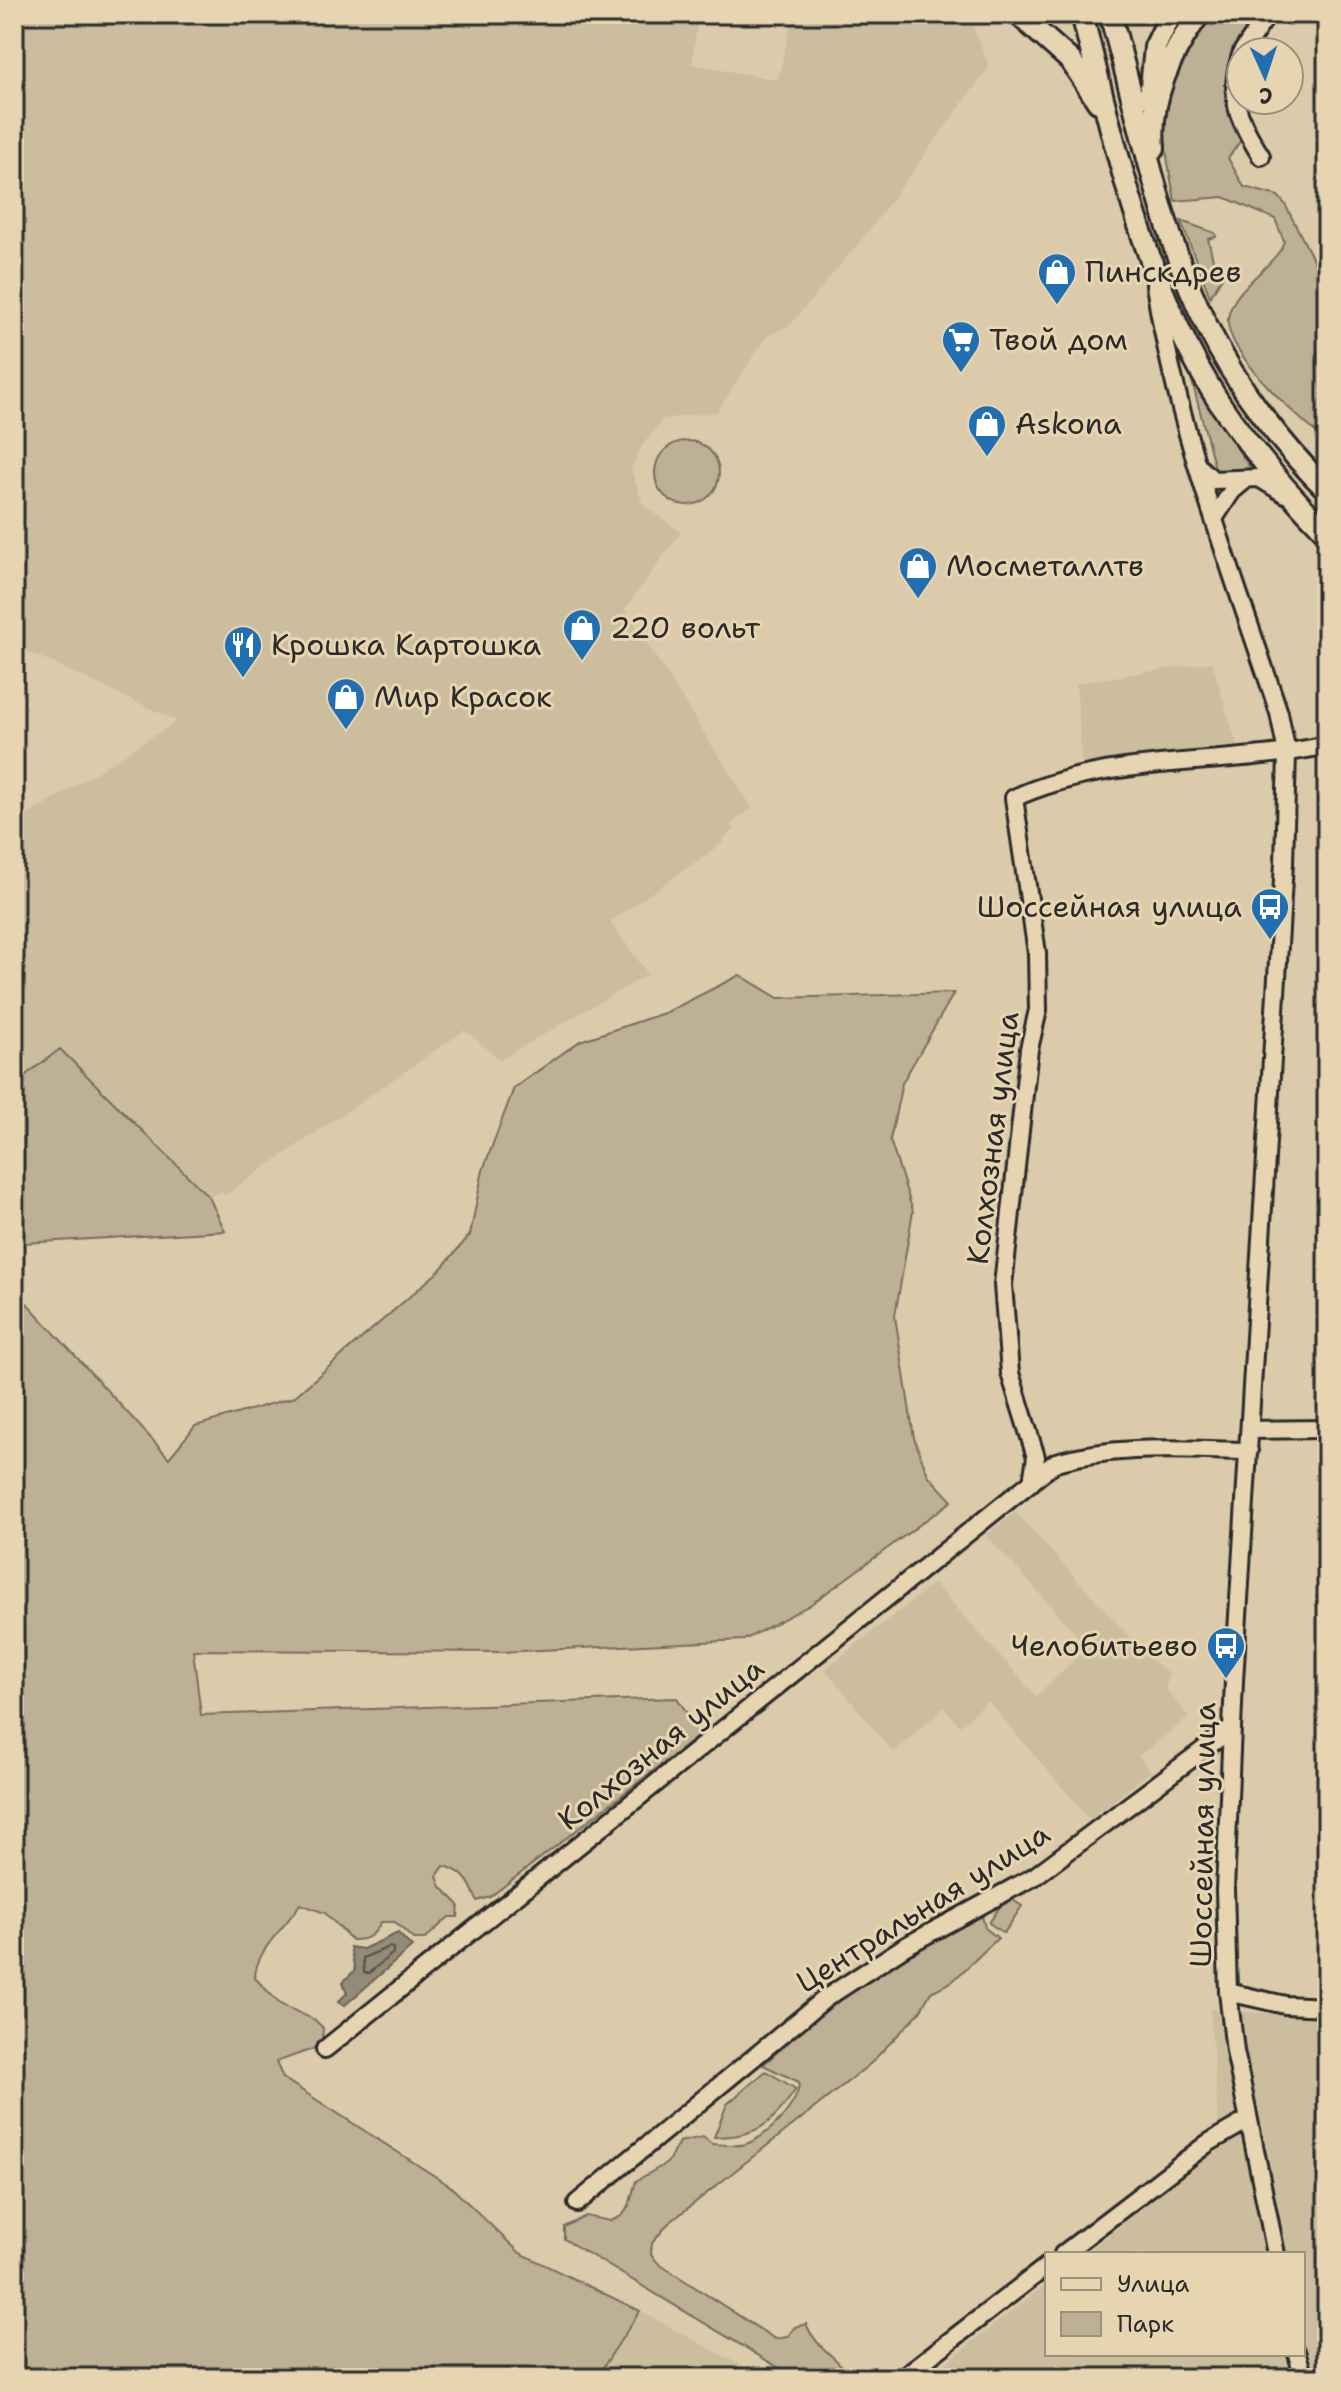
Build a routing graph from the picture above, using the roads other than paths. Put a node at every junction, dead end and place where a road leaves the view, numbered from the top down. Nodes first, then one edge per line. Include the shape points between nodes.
1 (1018, 14) edge
2 (1082, 14) edge
3 (1110, 14) edge
4 (1171, 14) edge
5 (1199, 14) edge
6 (1268, 14) edge
7 (1254, 36) edge
8 (1238, 116) edge
9 (1153, 134) junction
10 (1116, 146) junction
11 (1261, 156) dead end
12 (1158, 196) junction
13 (1151, 257) junction
14 (1200, 468) junction
15 (1244, 481) junction
16 (1327, 490) edge
17 (1300, 505) junction
18 (1215, 517) junction
19 (1327, 533) edge
20 (1327, 745) edge
21 (1287, 753) junction
22 (1327, 1429) edge
23 (1250, 1430) junction
24 (1249, 1451) junction
25 (1036, 1457) junction
26 (1056, 1462) junction
27 (1032, 1482) junction
28 (1231, 1729) junction
29 (1228, 1992) junction
30 (1327, 2007) edge
31 (325, 2049) dead end
32 (1248, 2120) junction
33 (577, 2203) dead end
34 (1066, 2252) edge
35 (1276, 2252) edge
36 (1045, 2268) edge
37 (1298, 2356) edge
38 (902, 2378) edge
39 (1304, 2378) edge

1 - 10 main road via 1071,61 1096,99
2 - 10 main road
3 - 12 main road
4 - 9 main road via 1151,70
5 - 9 main road via 1167,69 1156,100
6 - 7 street
8 - 11 street
9 - 12 main road
10 - 13 main road
12 - 16 main road via 1208,329 1242,385
13 - 14 street, Шоссейная улица via 1167,347
13 - 17 main road via 1218,400
14 - 15 street via 1213,480
14 - 18 street, Шоссейная улица
15 - 17 street via 1259,478
15 - 18 street
17 - 19 main road
18 - 21 street, Шоссейная улица via 1279,713
20 - 21 street
21 - 23 street, Шоссейная улица
21 - 25 street, Колхозная улица via 1113,769 1049,782 1014,798 1037,953 1038,1010 1029,1049 1003,1285 1010,1373
22 - 23 street
23 - 24 street, Шоссейная улица
24 - 26 street, Колхозная улица via 1125,1449
24 - 28 street, Шоссейная улица
25 - 26 street
25 - 27 street, Колхозная улица
26 - 27 street, Колхозная улица
27 - 31 street, Колхозная улица
28 - 29 street, Шоссейная улица via 1225,1890
28 - 33 street, Центральная улица via 1035,1876 904,1947 826,1998
29 - 30 street
29 - 32 street, Шоссейная улица
32 - 34 street via 1208,2143
32 - 35 street, Шоссейная улица
36 - 38 street
37 - 39 street

